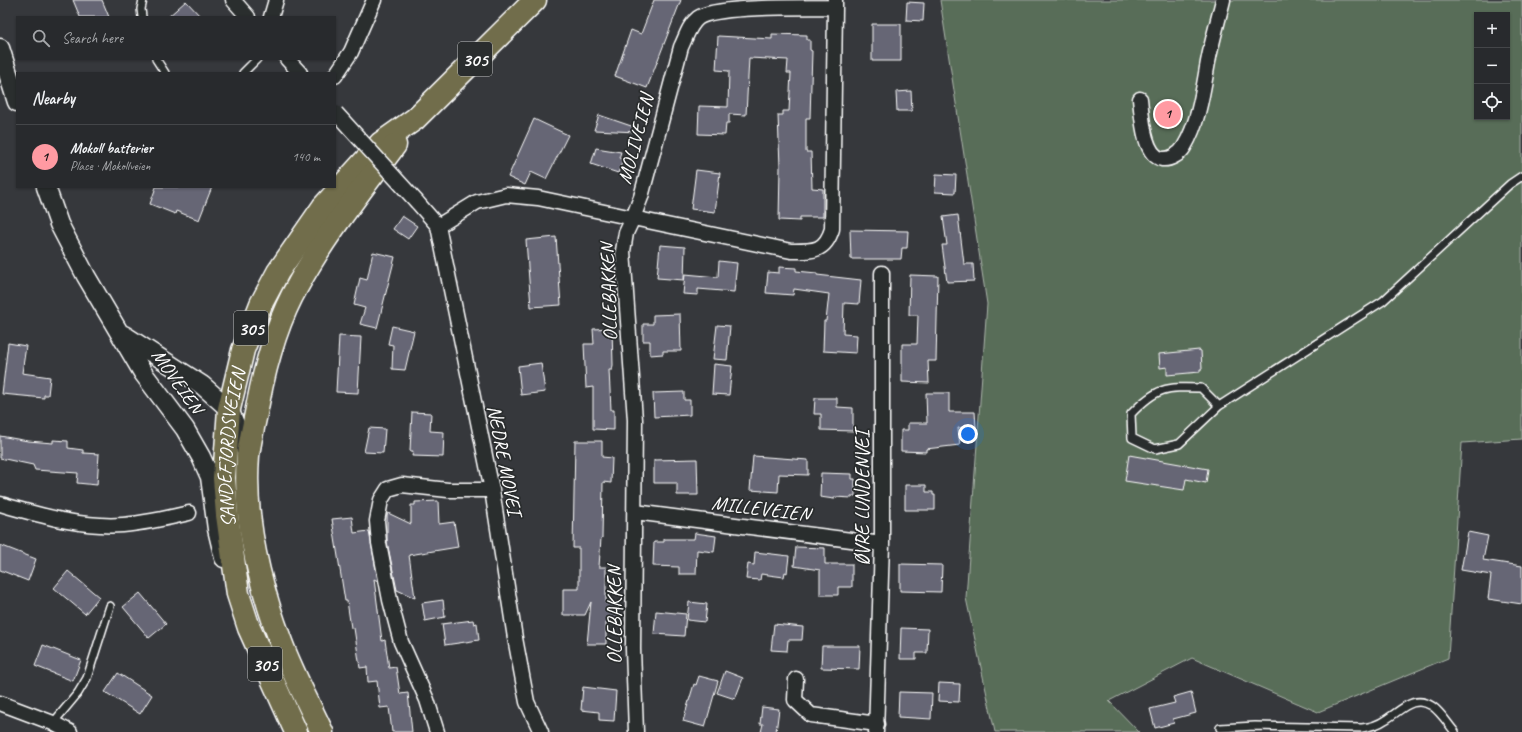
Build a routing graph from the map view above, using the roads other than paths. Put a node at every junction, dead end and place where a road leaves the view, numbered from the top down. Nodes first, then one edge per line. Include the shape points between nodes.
1 (144, 0) edge
2 (233, 0) edge
3 (276, 0) edge
4 (374, 0) edge
5 (535, 0) edge
6 (1223, 0) edge
7 (835, 3) edge
8 (142, 16) edge
9 (247, 16) edge
10 (271, 16) edge
11 (0, 48) edge
12 (157, 60) edge
13 (256, 60) edge
14 (288, 60) edge
15 (248, 71) edge
16 (164, 72) edge
17 (299, 72) edge
18 (336, 74) edge
19 (16, 99) edge
20 (1140, 99) dead end
21 (336, 113) edge
22 (415, 119) junction
23 (1522, 176) edge
24 (46, 188) edge
25 (632, 218) junction
26 (438, 226) junction
27 (882, 273) dead end
28 (119, 331) junction
29 (1219, 406) junction
30 (229, 409) junction
31 (248, 456) junction
32 (492, 490) junction
33 (0, 504) edge
34 (635, 512) junction
35 (189, 513) dead end
36 (882, 544) junction
37 (238, 594) junction
38 (110, 606) dead end
39 (796, 679) dead end
40 (0, 703) edge
41 (53, 723) junction
42 (877, 728) edge
43 (1220, 728) dead end
44 (70, 732) edge
45 (296, 732) edge
46 (322, 732) edge
47 (437, 732) edge
48 (541, 732) edge
49 (636, 732) edge
50 (1455, 732) edge

1 - 8 lane
2 - 9 street
3 - 10 street
4 - 18 street via 351,52
5 - 22 main road, SANDEFJORDSVEIEN / 305
6 - 20 street via 1200,103 1184,148 1176,156 1167,160 1157,158 1151,150 1146,138
7 - 25 street, MOLIVEIEN via 711,12 698,18 681,47 641,197
7 - 25 street, OLLEBAKKEN via 832,229 828,241 820,248 810,251 791,251
11 - 19 street
12 - 16 lane
13 - 15 lane
14 - 17 street
21 - 26 street, NEDRE MOVEI, bridge
22 - 30 main road, SANDEFJORDSVEIEN / 305 via 381,143 323,207 293,248 252,325 243,350
22 - 31 main road, SANDEFJORDSVEIEN / 305 via 332,228 297,286 275,337 262,380
23 - 29 lane via 1510,184 1383,301
24 - 28 street, MOVEIEN via 60,224 86,276
25 - 26 street via 538,198 506,195 477,202
25 - 34 street, OLLEBAKKEN via 623,251 635,420
26 - 32 street, NEDRE MOVEI
27 - 36 street, ØVRE LUNDENVEI
28 - 30 street, MOVEIEN via 152,355 202,385
28 - 37 street, MOVEIEN via 143,372 185,428 201,457 210,477 217,529 228,571
29 - 29 lane via 1179,444 1155,450 1132,438 1131,414 1148,396 1171,387 1201,388
30 - 31 street, MOVEIEN
30 - 37 main road, SANDEFJORDSVEIEN / 305 via 224,478
31 - 46 main road, SANDEFJORDSVEIEN / 305 via 250,529 257,565 281,642
32 - 47 street via 402,486 388,489 380,500 377,521 379,543 401,642 427,700
32 - 48 street, NEDRE MOVEI via 517,652 528,702
33 - 35 street via 62,521 94,524 123,525
34 - 36 street, MILLEVEIEN
34 - 49 street, OLLEBAKKEN via 633,649
36 - 42 street, ØVRE LUNDENVEI
37 - 45 main road, SANDEFJORDSVEIEN / 305 via 249,628
38 - 41 lane via 87,678
39 - 42 street, ØVRE LUNDENVEI via 795,700 811,715
40 - 41 street
41 - 44 street
43 - 50 lane via 1362,728 1374,726 1414,702 1422,702 1433,706

